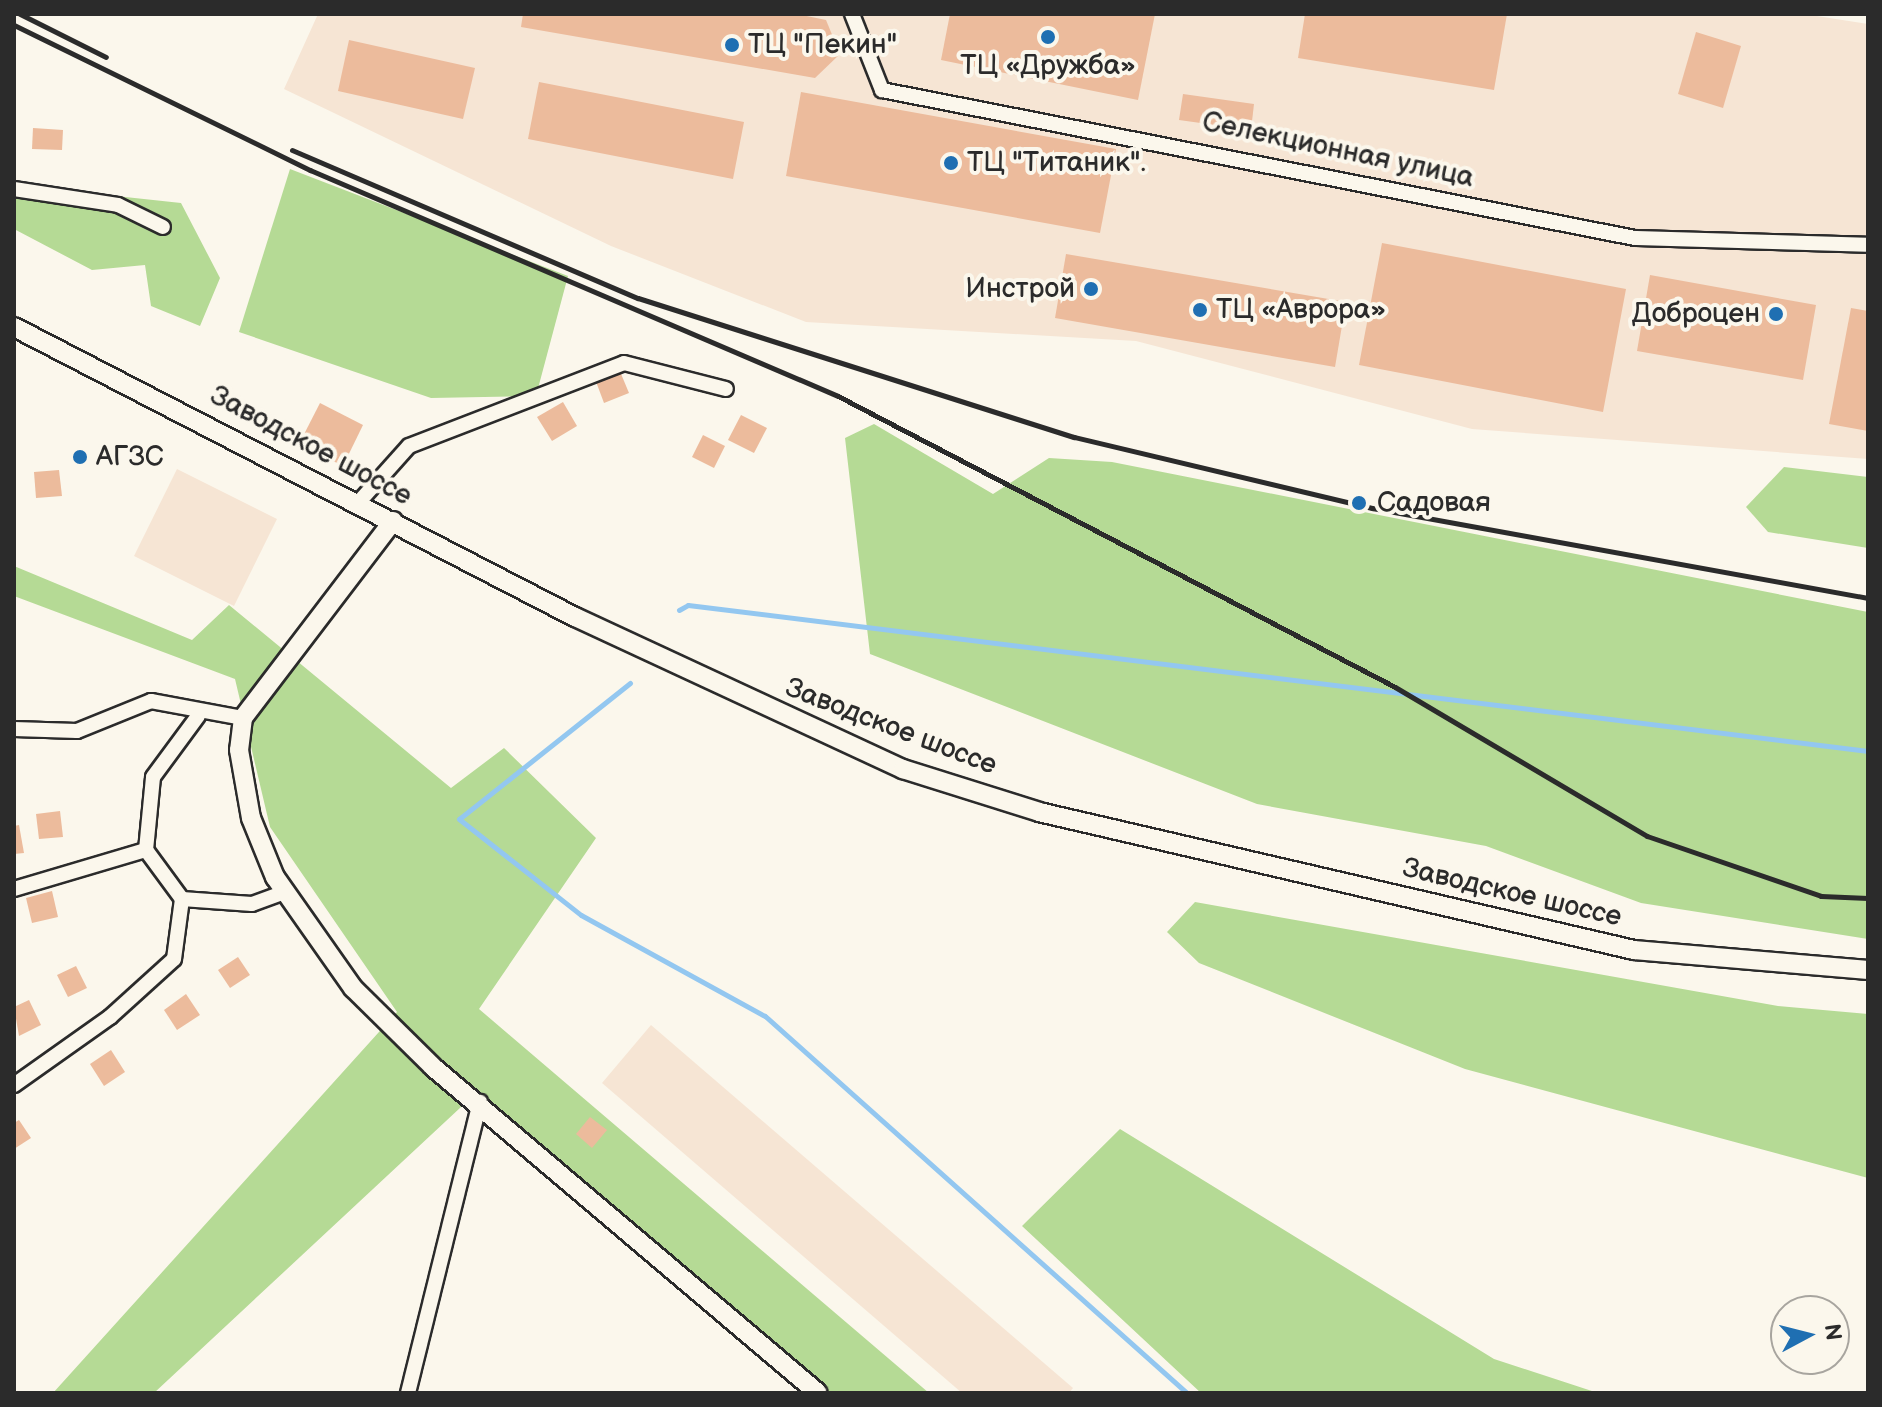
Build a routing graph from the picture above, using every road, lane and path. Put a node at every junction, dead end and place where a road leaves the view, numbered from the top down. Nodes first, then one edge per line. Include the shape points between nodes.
1 (852, 14) edge
2 (14, 189) edge
3 (163, 227) dead end
4 (1868, 245) edge
5 (14, 327) edge
6 (726, 389) dead end
7 (358, 503) junction
8 (393, 521) junction
9 (198, 716) junction
10 (243, 718) junction
11 (14, 729) edge
12 (146, 850) junction
13 (14, 889) edge
14 (285, 892) junction
15 (182, 899) junction
16 (1868, 970) edge
17 (14, 1085) edge
18 (480, 1102) junction
19 (408, 1393) edge
20 (818, 1393) edge

1 - 4 street, Селекционная улица via 882,90 1635,238
2 - 3 street via 118,205
5 - 7 main road, Заводское шоссе
6 - 7 street via 624,363 409,446
7 - 8 main road, Заводское шоссе
8 - 10 main road
8 - 16 main road, Заводское шоссе via 759,706 903,769 1039,812 1634,950
9 - 10 street
9 - 11 street via 151,701 77,731
9 - 12 street via 153,777
10 - 14 main road via 239,750 251,818
12 - 13 street
12 - 15 street
14 - 15 street via 252,904
14 - 18 main road via 353,988 433,1067
15 - 17 street via 174,959 110,1017
18 - 19 street
18 - 20 main road

